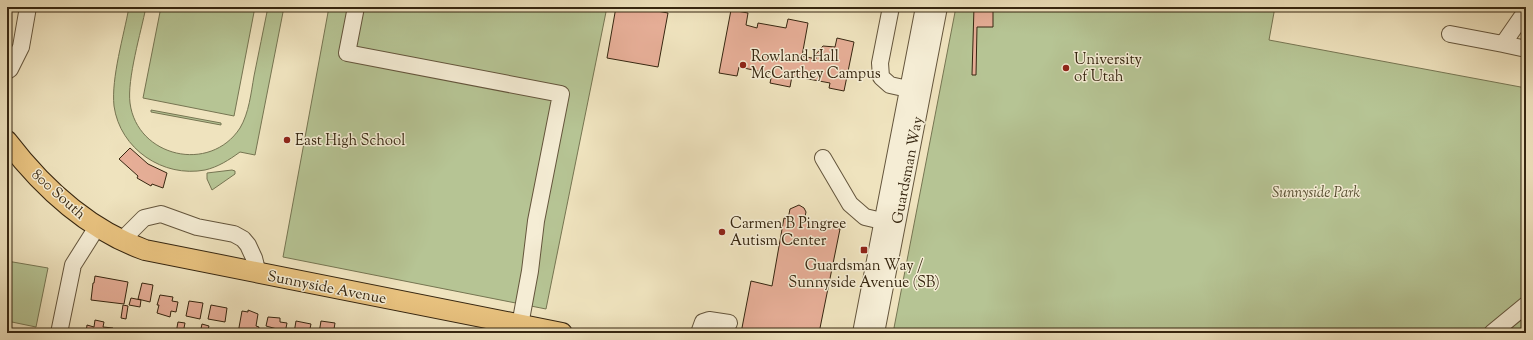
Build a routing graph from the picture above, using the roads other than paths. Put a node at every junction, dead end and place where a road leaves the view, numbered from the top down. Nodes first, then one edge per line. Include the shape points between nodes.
1 (28, 7) edge
2 (356, 7) edge
3 (891, 7) edge
4 (924, 7) edge
5 (939, 7) edge
6 (1526, 14) edge
7 (1450, 34) dead end
8 (1503, 44) junction
9 (1526, 49) edge
10 (7, 71) edge
11 (915, 91) junction
12 (7, 141) edge
13 (823, 158) dead end
14 (882, 221) junction
15 (97, 227) junction
16 (121, 241) junction
17 (258, 274) junction
18 (1526, 305) edge
19 (729, 323) dead end
20 (520, 325) junction
21 (59, 333) edge
22 (562, 333) edge
23 (699, 333) edge
24 (861, 333) edge
25 (876, 333) edge
26 (1492, 333) edge

1 - 10 street via 21,47
2 - 20 street via 347,53 561,94 536,221
3 - 11 street via 880,63 881,77 890,85
4 - 11 street, Guardsman Way
5 - 11 street, Guardsman Way
6 - 8 street
7 - 8 street
8 - 9 street
11 - 14 street, Guardsman Way
11 - 25 street, Guardsman Way
12 - 15 main road, 800 South via 48,188
13 - 14 street via 850,204 865,217
14 - 24 street, Guardsman Way
15 - 16 main road, Sunnyside Avenue
15 - 21 street via 73,265
16 - 17 main road, Sunnyside Avenue via 157,254
16 - 17 street via 144,218 161,214 197,227 234,234 243,239 254,258
17 - 20 main road, Sunnyside Avenue
18 - 26 street
19 - 23 street via 709,320 703,322
20 - 22 main road, Sunnyside Avenue

